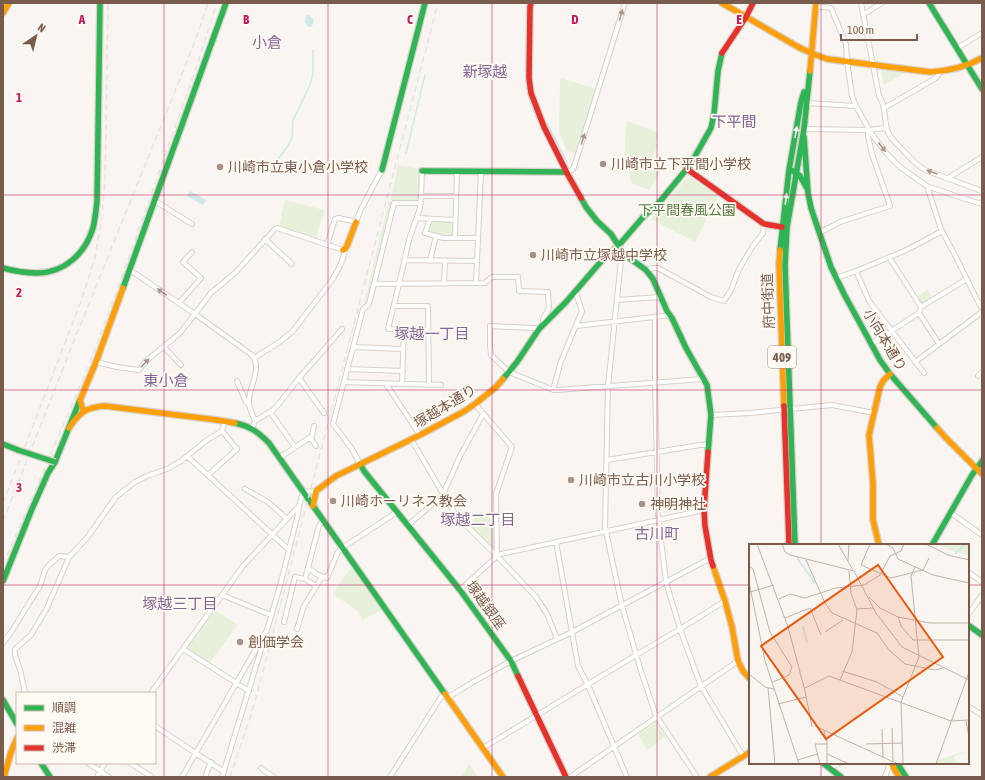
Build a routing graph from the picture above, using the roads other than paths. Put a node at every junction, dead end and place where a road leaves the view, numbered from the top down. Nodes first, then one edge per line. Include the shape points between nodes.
1 (9, 3) edge
2 (100, 3) edge
3 (226, 3) edge
4 (425, 3) edge
5 (531, 3) edge
6 (625, 3) edge
7 (722, 3) edge
8 (753, 3) edge
9 (861, 3) edge
10 (882, 3) edge
11 (929, 3) edge
12 (816, 5) edge
13 (3, 13) edge
14 (864, 14) junction
15 (746, 17) junction
16 (982, 33) edge
17 (957, 48) junction
18 (811, 53) junction
19 (982, 58) edge
20 (847, 61) junction
21 (873, 65) junction
22 (967, 66) junction
23 (940, 72) junction
24 (807, 82) junction
25 (981, 85) edge
26 (806, 103) junction
27 (856, 106) junction
28 (884, 108) junction
29 (886, 128) junction
30 (804, 129) junction
31 (869, 130) junction
32 (982, 157) edge
33 (382, 170) joint
34 (687, 170) junction
35 (789, 170) junction
36 (422, 171) joint
37 (457, 172) junction
38 (481, 172) junction
39 (566, 172) junction
40 (796, 172) junction
41 (948, 178) junction
42 (927, 186) junction
43 (982, 191) edge
44 (808, 193) junction
45 (421, 196) junction
46 (456, 196) junction
47 (155, 201) junction
48 (421, 203) junction
49 (982, 204) edge
50 (416, 218) junction
51 (430, 219) junction
52 (455, 220) junction
53 (356, 222) junction
54 (192, 224) dead end
55 (764, 224) junction
56 (782, 227) junction
57 (942, 231) junction
58 (819, 233) junction
59 (436, 236) junction
60 (455, 238) junction
61 (478, 238) junction
62 (265, 239) junction
63 (327, 244) junction
64 (619, 245) junction
65 (344, 249) junction
66 (192, 252) dead end
67 (624, 254) junction
68 (889, 257) junction
69 (404, 260) junction
70 (430, 260) junction
71 (445, 260) junction
72 (477, 261) junction
73 (292, 264) dead end
74 (3, 268) edge
75 (130, 270) junction
76 (646, 270) junction
77 (856, 271) junction
78 (836, 278) junction
79 (967, 279) junction
80 (444, 283) junction
81 (476, 283) junction
82 (374, 284) junction
83 (399, 284) junction
84 (574, 292) junction
85 (660, 297) junction
86 (617, 300) junction
87 (179, 303) junction
88 (394, 306) junction
89 (921, 308) junction
90 (982, 308) edge
91 (982, 312) edge
92 (919, 313) junction
93 (195, 314) junction
94 (671, 315) junction
95 (656, 317) junction
96 (614, 321) junction
97 (576, 326) junction
98 (541, 327) junction
99 (342, 329) dead end
100 (404, 329) junction
101 (428, 330) junction
102 (892, 331) junction
103 (871, 344) junction
104 (939, 344) junction
105 (164, 347) junction
106 (353, 347) junction
107 (403, 349) junction
108 (254, 358) junction
109 (96, 362) junction
110 (916, 362) junction
111 (181, 365) dead end
112 (347, 369) junction
113 (403, 371) junction
114 (509, 372) junction
115 (982, 372) edge
116 (924, 373) dead end
117 (890, 374) junction
118 (978, 376) dead end
119 (299, 378) junction
120 (703, 379) junction
121 (237, 381) dead end
122 (344, 382) junction
123 (655, 382) junction
124 (386, 384) junction
125 (402, 384) junction
126 (429, 385) junction
127 (441, 385) dead end
128 (608, 386) junction
129 (553, 390) junction
130 (80, 400) junction
131 (248, 404) junction
132 (475, 404) junction
133 (787, 410) junction
134 (83, 411) junction
135 (270, 412) junction
136 (324, 413) dead end
137 (874, 413) junction
138 (484, 415) junction
139 (711, 415) junction
140 (225, 421) junction
141 (255, 421) junction
142 (314, 426) dead end
143 (70, 428) junction
144 (252, 428) junction
145 (222, 431) junction
146 (420, 435) junction
147 (310, 437) junction
148 (411, 439) junction
149 (3, 444) edge
150 (708, 445) junction
151 (316, 446) dead end
152 (295, 447) junction
153 (657, 452) junction
154 (187, 456) junction
155 (279, 458) junction
156 (606, 460) junction
157 (982, 461) edge
158 (55, 462) junction
159 (360, 464) junction
160 (976, 468) junction
161 (982, 474) edge
162 (208, 475) junction
163 (245, 489) dead end
164 (316, 491) junction
165 (303, 492) junction
166 (443, 494) junction
167 (299, 506) junction
168 (313, 506) junction
169 (704, 510) junction
170 (397, 512) junction
171 (951, 513) junction
172 (287, 519) junction
173 (659, 519) junction
174 (323, 520) junction
175 (408, 525) junction
176 (605, 531) junction
177 (272, 534) junction
178 (982, 535) edge
179 (556, 542) junction
180 (789, 544) edge
181 (795, 544) edge
182 (880, 544) edge
183 (933, 544) edge
184 (342, 548) junction
185 (288, 549) junction
186 (497, 556) junction
187 (69, 557) junction
188 (711, 560) junction
189 (308, 568) junction
190 (969, 573) edge
191 (322, 577) junction
192 (305, 579) junction
193 (3, 581) edge
194 (666, 582) junction
195 (982, 582) edge
196 (316, 586) junction
197 (460, 590) junction
198 (222, 595) junction
199 (982, 595) edge
200 (725, 601) junction
201 (622, 606) junction
202 (271, 614) junction
203 (969, 614) edge
204 (284, 622) dead end
205 (969, 626) edge
206 (297, 629) dead end
207 (680, 629) junction
208 (572, 632) junction
209 (264, 634) junction
210 (982, 635) edge
211 (557, 638) junction
212 (3, 643) edge
213 (183, 649) junction
214 (636, 655) junction
215 (511, 661) junction
216 (738, 661) junction
217 (749, 679) edge
218 (236, 683) junction
219 (588, 685) junction
220 (702, 686) junction
221 (249, 691) junction
222 (25, 692) edge
223 (151, 692) edge
224 (446, 696) junction
225 (3, 700) edge
226 (969, 707) edge
227 (537, 716) junction
228 (982, 716) edge
229 (657, 717) junction
230 (16, 722) edge
231 (156, 727) edge
232 (16, 740) edge
233 (614, 746) junction
234 (483, 748) junction
235 (196, 753) junction
236 (749, 753) edge
237 (744, 756) junction
238 (210, 762) junction
239 (42, 764) edge
240 (90, 764) edge
241 (104, 764) edge
242 (132, 764) edge
243 (825, 764) edge
244 (837, 764) edge
245 (890, 764) edge
246 (891, 764) edge
247 (899, 764) edge
248 (261, 768) dead end
249 (831, 768) junction
250 (100, 771) junction
251 (224, 772) junction
252 (4, 777) edge
253 (50, 777) edge
254 (97, 777) edge
255 (110, 777) edge
256 (152, 777) edge
257 (182, 777) edge
258 (205, 777) edge
259 (222, 777) edge
260 (274, 777) edge
261 (390, 777) edge
262 (503, 777) edge
263 (566, 777) edge
264 (570, 777) edge
265 (627, 777) edge
266 (697, 777) edge
267 (710, 777) edge
268 (841, 777) edge
269 (884, 777) edge
270 (899, 777) edge
271 (906, 777) edge

1 - 13 main road
2 - 74 main road via 98,188 96,216 90,237 73,260 52,271 29,273
3 - 47 main road
4 - 33 main road
5 - 39 main road via 531,94
39 -> 6 street via 574,168
7 - 15 main road
8 - 15 main road, 塚越本通り
9 - 14 street
10 - 14 street
11 - 17 main road
12 - 18 main road, 府中街道 / 409
12 - 20 street via 832,8 846,44
14 - 21 street
15 - 18 main road
15 - 34 main road, 塚越本通り via 721,55 711,128
16 - 17 street
17 - 22 main road
18 - 20 main road via 827,59
18 - 24 main road, 府中街道 / 409
19 - 22 main road
20 - 21 main road
20 - 27 street
21 - 23 main road
21 - 28 street
22 - 23 main road
22 - 25 main road
23 - 28 street via 936,78
24 - 26 main road, 府中街道 / 409
35 -> 24 main road, 府中街道 / 409
26 - 27 street
26 - 30 main road, 府中街道 / 409
27 - 31 street
28 - 29 street
29 - 31 street
41 -> 29 street via 925,170 908,158 889,136
30 - 31 street
30 - 40 main road, 府中街道 / 409
30 - 44 main road
31 -> 42 street via 900,167
31 - 58 street via 872,154 890,206 840,222
32 - 41 street
33 - 53 street
34 - 55 main road
34 - 64 main road, 塚越本通り
35 - 40 main road
56 -> 35 main road, 府中街道 / 409
36 - 37 main road
36 - 45 street
37 - 38 main road
37 - 46 street
38 - 39 main road
38 - 61 street
39 - 64 main road via 586,207
40 - 44 main road via 802,176
40 - 133 main road, 府中街道 / 409 via 787,227 785,265
41 - 43 street
42 - 49 street
42 - 57 street
44 - 58 main road, 小向本通り
45 - 46 street
45 - 48 street
46 - 52 street
47 - 54 street
47 - 75 main road
48 - 50 street
48 - 82 street via 394,203
50 - 51 street
50 - 69 street
51 - 52 street
51 - 59 street via 426,233
52 - 60 street
53 - 63 street via 335,219
53 - 65 main road
55 - 56 main road
55 - 76 street via 763,234 739,269 732,290 724,301 711,297 658,268
56 - 133 main road, 府中街道 / 409 via 779,264
57 - 68 street
57 - 79 street
58 - 78 main road, 小向本通り
59 - 60 street
59 - 70 street
60 - 61 street
61 - 72 street
62 - 63 street via 277,228
62 - 73 street
62 - 93 street via 235,273 211,293
63 - 65 street
64 - 67 main road
64 - 84 main road, 塚越本通り
65 - 108 street via 345,255 332,280 292,332
66 - 87 street via 183,262 201,278
67 - 76 main road
67 - 86 street via 621,260
68 - 77 street
68 - 89 street
69 - 70 street
69 - 83 street
70 - 71 street
71 - 72 street
71 - 80 street
72 - 81 street
87 -> 75 street
75 - 109 main road
76 - 85 main road via 653,279
77 - 78 street
77 - 102 street via 869,301
78 - 103 main road, 小向本通り
79 - 89 street
79 - 90 street
80 - 81 street
80 - 83 street
81 - 98 street via 485,283 492,277 518,278 518,291 548,292 549,308 542,319
82 - 83 street
82 - 106 street via 369,304 363,309
83 - 88 street
84 - 97 street via 582,311
84 - 98 main road, 塚越本通り
85 - 86 street
85 - 94 main road
86 - 96 street
87 - 93 street
88 - 100 street via 388,329
88 - 101 street via 428,306
89 - 92 street
91 - 104 street
92 - 102 street
92 - 104 street
93 - 105 street via 180,333
93 - 108 street
94 - 95 street
94 - 120 main road
95 - 96 street
95 - 123 street
96 - 97 street
96 - 128 street
97 - 129 street via 561,361
98 - 114 main road, 塚越本通り
98 - 114 street via 490,326 491,355
99 - 119 street
100 - 101 street
100 - 107 street
101 - 126 street
102 - 103 street
102 - 110 street
103 - 117 main road, 小向本通り
104 - 110 street
109 -> 105 street via 139,370
105 - 111 street
106 - 107 street
106 - 112 street
107 - 113 street
108 - 131 street via 256,367
109 - 130 main road
110 - 116 street
112 - 113 street
112 - 122 street
113 - 125 street
114 - 129 street
114 - 132 main road, 塚越本通り via 493,390
115 - 118 street
117 - 137 main road via 880,387
117 - 160 main road, 小向本通り
119 - 135 street
119 - 136 street
120 - 123 street
120 - 139 main road via 707,385
121 - 131 street
122 - 124 street
122 - 159 street via 333,424
123 - 128 street
123 - 153 street
124 - 125 street
124 - 146 street
125 - 126 street
126 - 127 street
128 - 129 street
128 - 156 street
130 - 134 main road
130 - 143 main road
131 - 141 street
132 - 138 street
132 - 146 main road, 塚越本通り
133 - 137 street via 832,405
133 - 139 street
133 - 180 main road, 府中街道 / 409
133 - 181 main road, 府中街道 / 409
134 - 140 main road via 105,406
134 - 143 main road
135 - 141 street
135 - 152 street
137 - 182 main road via 869,435 873,520
138 - 166 street via 460,456
138 - 186 street via 512,447 496,494
139 - 150 main road
140 - 144 main road
140 - 145 street
141 - 144 street
142 - 147 street
143 - 158 main road
144 - 155 main road via 266,440
145 - 154 street
145 - 162 street via 237,449
146 - 148 main road, 塚越本通り
147 - 151 street
147 - 152 street
148 - 159 main road, 塚越本通り
148 - 166 street
149 - 158 main road, bridge
150 - 153 street
150 - 169 main road
152 - 155 street
153 - 156 street
153 - 173 street
154 - 162 street
154 - 187 street via 167,469 135,482 116,497 87,538
155 - 165 main road
156 - 176 street
157 - 160 main road
158 - 193 main road via 32,509
159 - 164 main road, 塚越本通り via 336,476
159 - 170 main road, 塚越銀座
160 - 161 main road, 小向本通り
160 - 171 main road
162 - 177 street
163 - 172 street via 268,502
164 - 165 street
164 - 168 main road
165 - 167 street
165 - 168 main road
166 - 175 street
166 - 186 street via 455,514
167 - 172 street
167 - 185 street
168 - 174 main road
169 - 173 street
169 - 188 main road
170 - 175 main road, 塚越銀座
170 - 184 street
171 - 178 street
171 - 183 main road
172 - 177 street
173 - 176 street
173 - 194 street
174 - 184 main road
174 - 189 street via 319,526
175 - 197 main road, 塚越銀座
176 - 179 street
176 - 201 street
177 - 185 street
177 - 198 street via 243,566
179 - 186 street
179 - 208 street
184 - 191 street via 327,578
184 - 224 main road
185 - 202 street
186 - 197 street
186 - 211 street via 536,597 547,614
187 - 212 street via 59,556 45,570 40,586
187 - 222 street via 47,608 31,635 15,649 14,655
188 - 194 street
188 - 200 main road
189 - 191 street
189 - 192 street
190 - 195 street
191 - 196 street
192 - 196 street
192 - 204 street via 295,577
194 - 201 street
194 - 207 street
196 - 206 street via 304,606
197 - 215 main road, 塚越銀座
198 - 202 street
198 - 213 street
199 - 203 street
200 - 207 street
200 - 216 main road
201 - 208 street
201 - 214 street
202 - 209 street
205 - 210 main road
207 - 214 street
207 - 220 street
208 - 211 street
208 - 219 street via 578,666
209 - 218 street
209 - 221 street
211 - 215 street
213 - 218 street
213 - 223 street
214 - 219 street
214 - 229 street
215 - 224 street
215 - 227 main road, 塚越銀座
216 - 217 main road
216 - 220 street
218 - 221 street
218 - 235 street
219 - 227 street
219 - 233 street
220 - 229 street
220 - 237 street
221 - 251 street
224 - 234 main road
224 - 261 street via 441,697
225 - 230 main road
226 - 228 street
227 - 234 street
227 - 263 main road, 塚越銀座
229 - 233 street
229 - 266 street
231 - 235 street
232 - 252 main road
233 - 264 street
233 - 265 street
234 - 262 main road
235 - 238 street
235 - 257 street
236 - 237 main road
237 - 267 main road
238 - 251 street
238 - 258 street
239 - 253 main road
240 - 250 street
241 - 250 street
242 - 256 street
243 - 249 main road
244 - 249 street
245 - 269 street
246 - 270 main road
247 - 271 main road
248 - 260 street
249 - 268 main road
250 - 254 street
250 - 255 street
251 - 259 street

